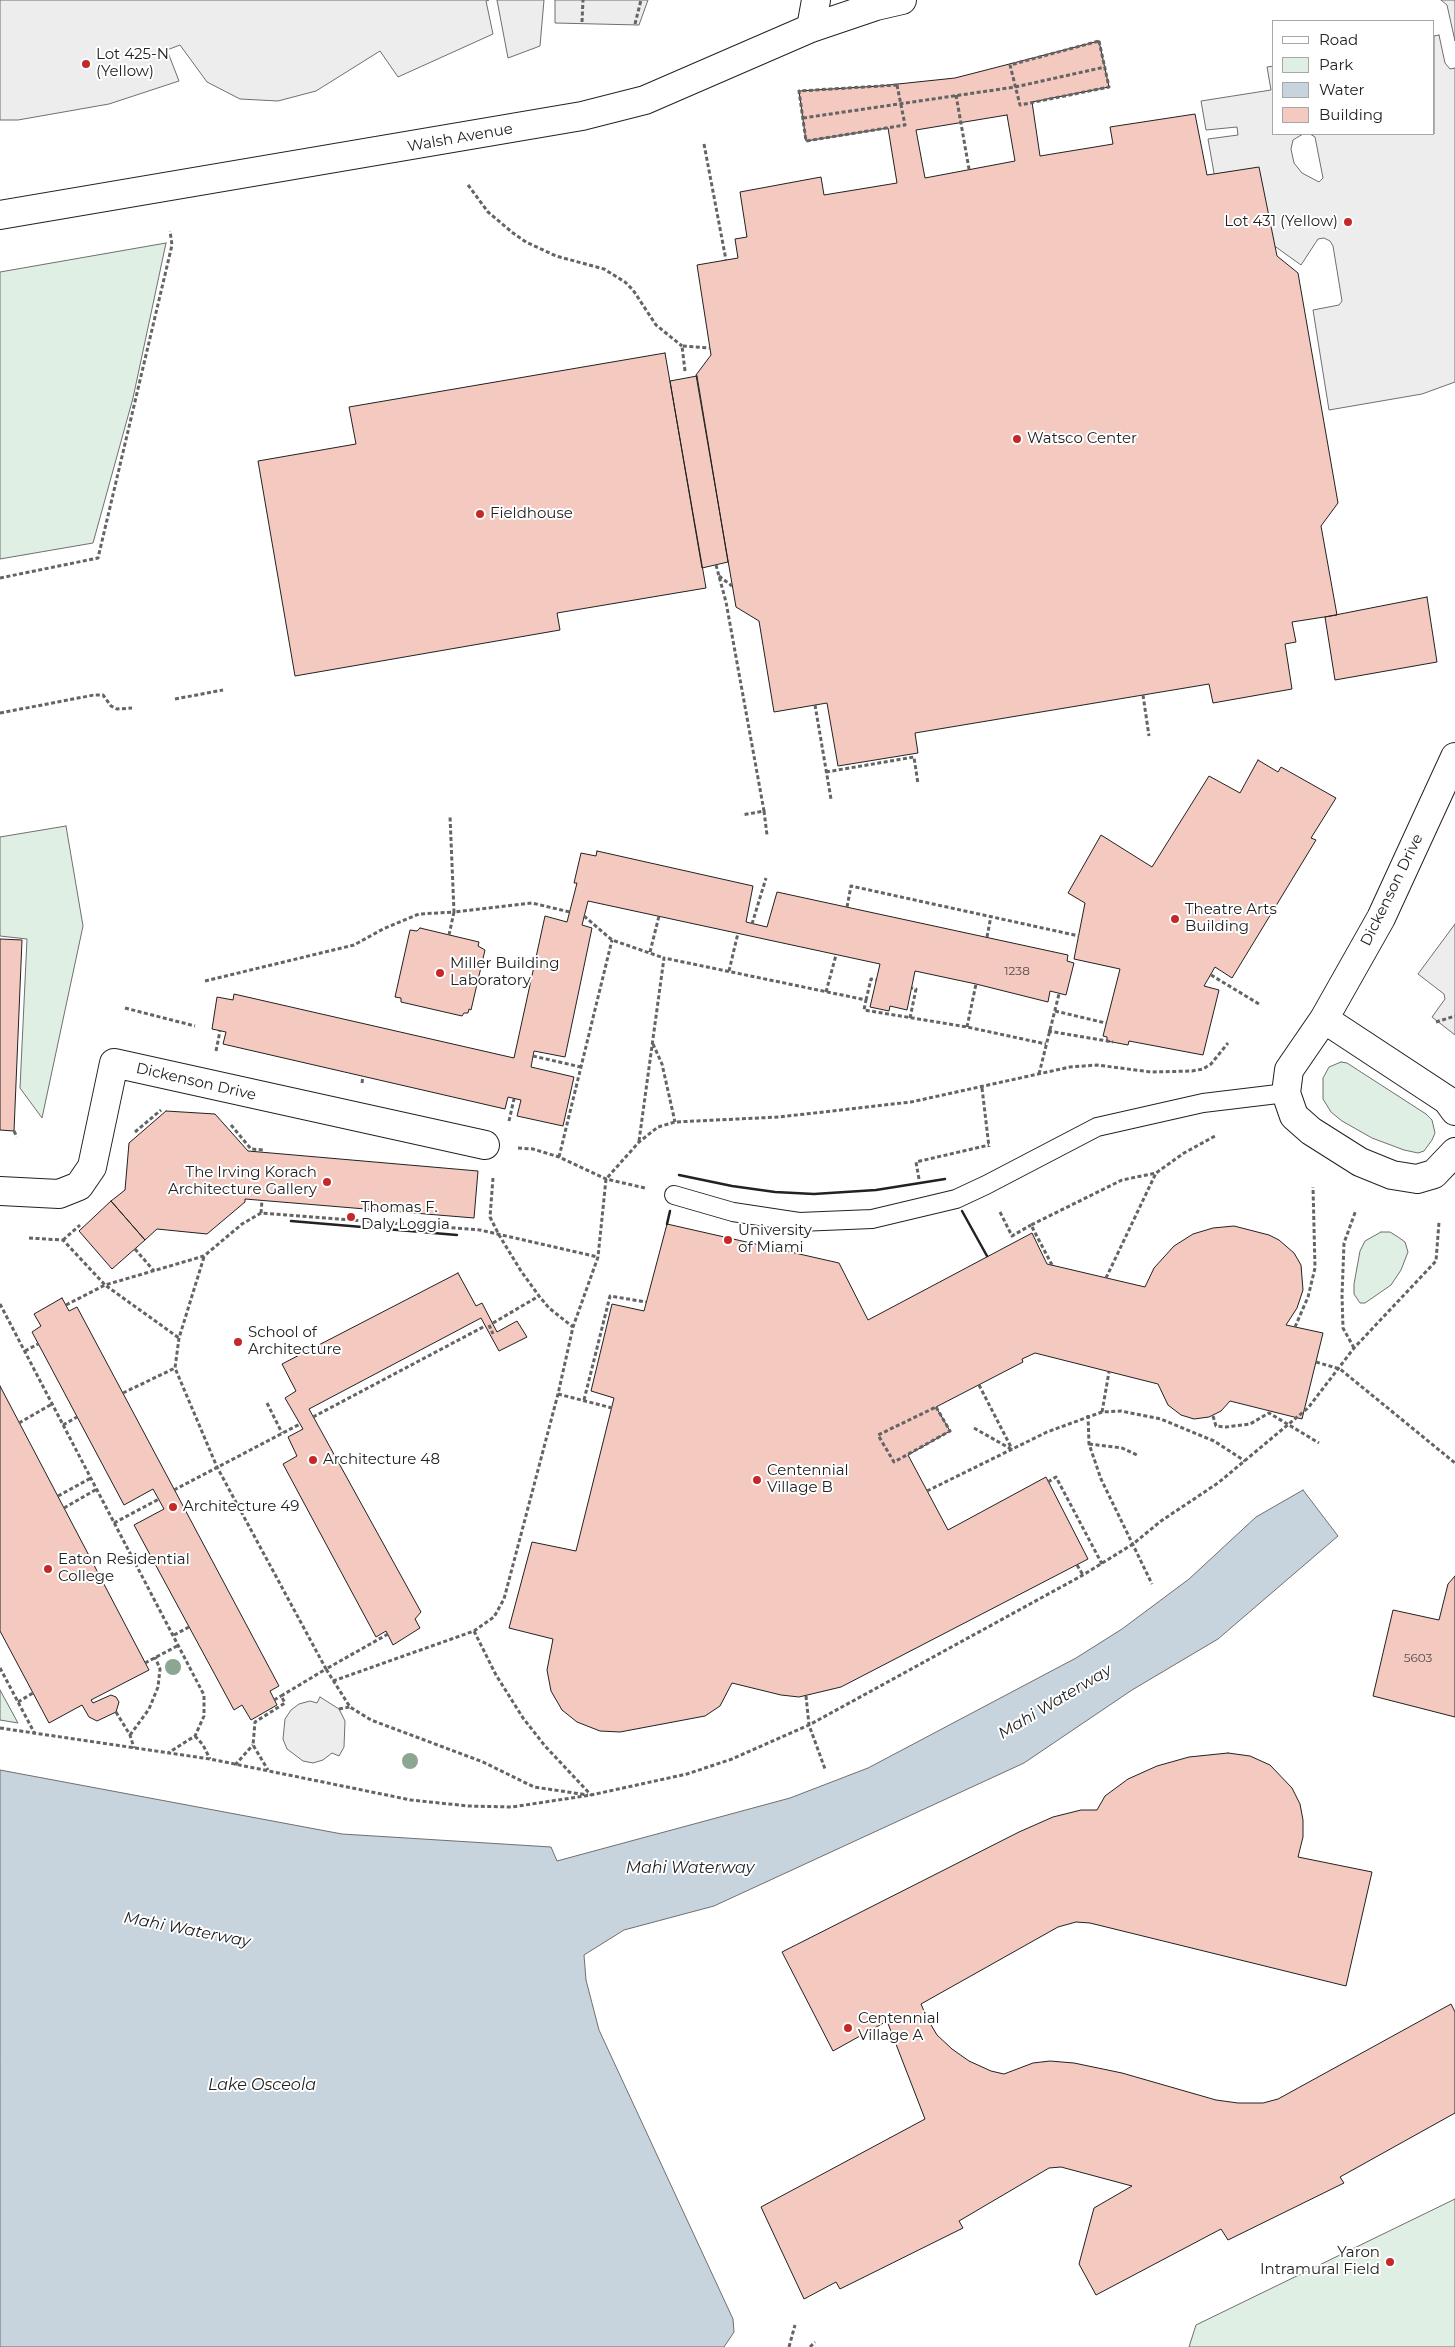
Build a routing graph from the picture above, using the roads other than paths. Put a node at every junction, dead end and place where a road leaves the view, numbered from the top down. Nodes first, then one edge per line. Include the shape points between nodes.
1 (816, 0) edge
2 (902, 0) edge
3 (810, 28) junction
4 (0, 215) edge
5 (1455, 757) edge
6 (1324, 1019) junction
7 (1286, 1093) junction
8 (1455, 1111) edge
9 (485, 1145) dead end
10 (1455, 1152) edge
11 (0, 1191) edge
12 (674, 1195) road end

1 - 3 street
2 - 3 street, Walsh Avenue
3 - 4 street, Walsh Avenue via 645,100 582,116
5 - 6 street, Dickenson Drive via 1380,918
6 - 7 street, Dickenson Drive via 1289,1070
6 - 8 street via 1447,1100
7 - 10 street, Dickenson Drive via 1294,1116 1312,1131 1360,1162 1392,1176 1417,1179 1434,1174
7 - 12 lane via 1203,1103 1096,1127 986,1186 919,1209 872,1219 800,1222 734,1212
9 - 11 street, Dickenson Drive via 114,1063 92,1167 79,1186 59,1194

